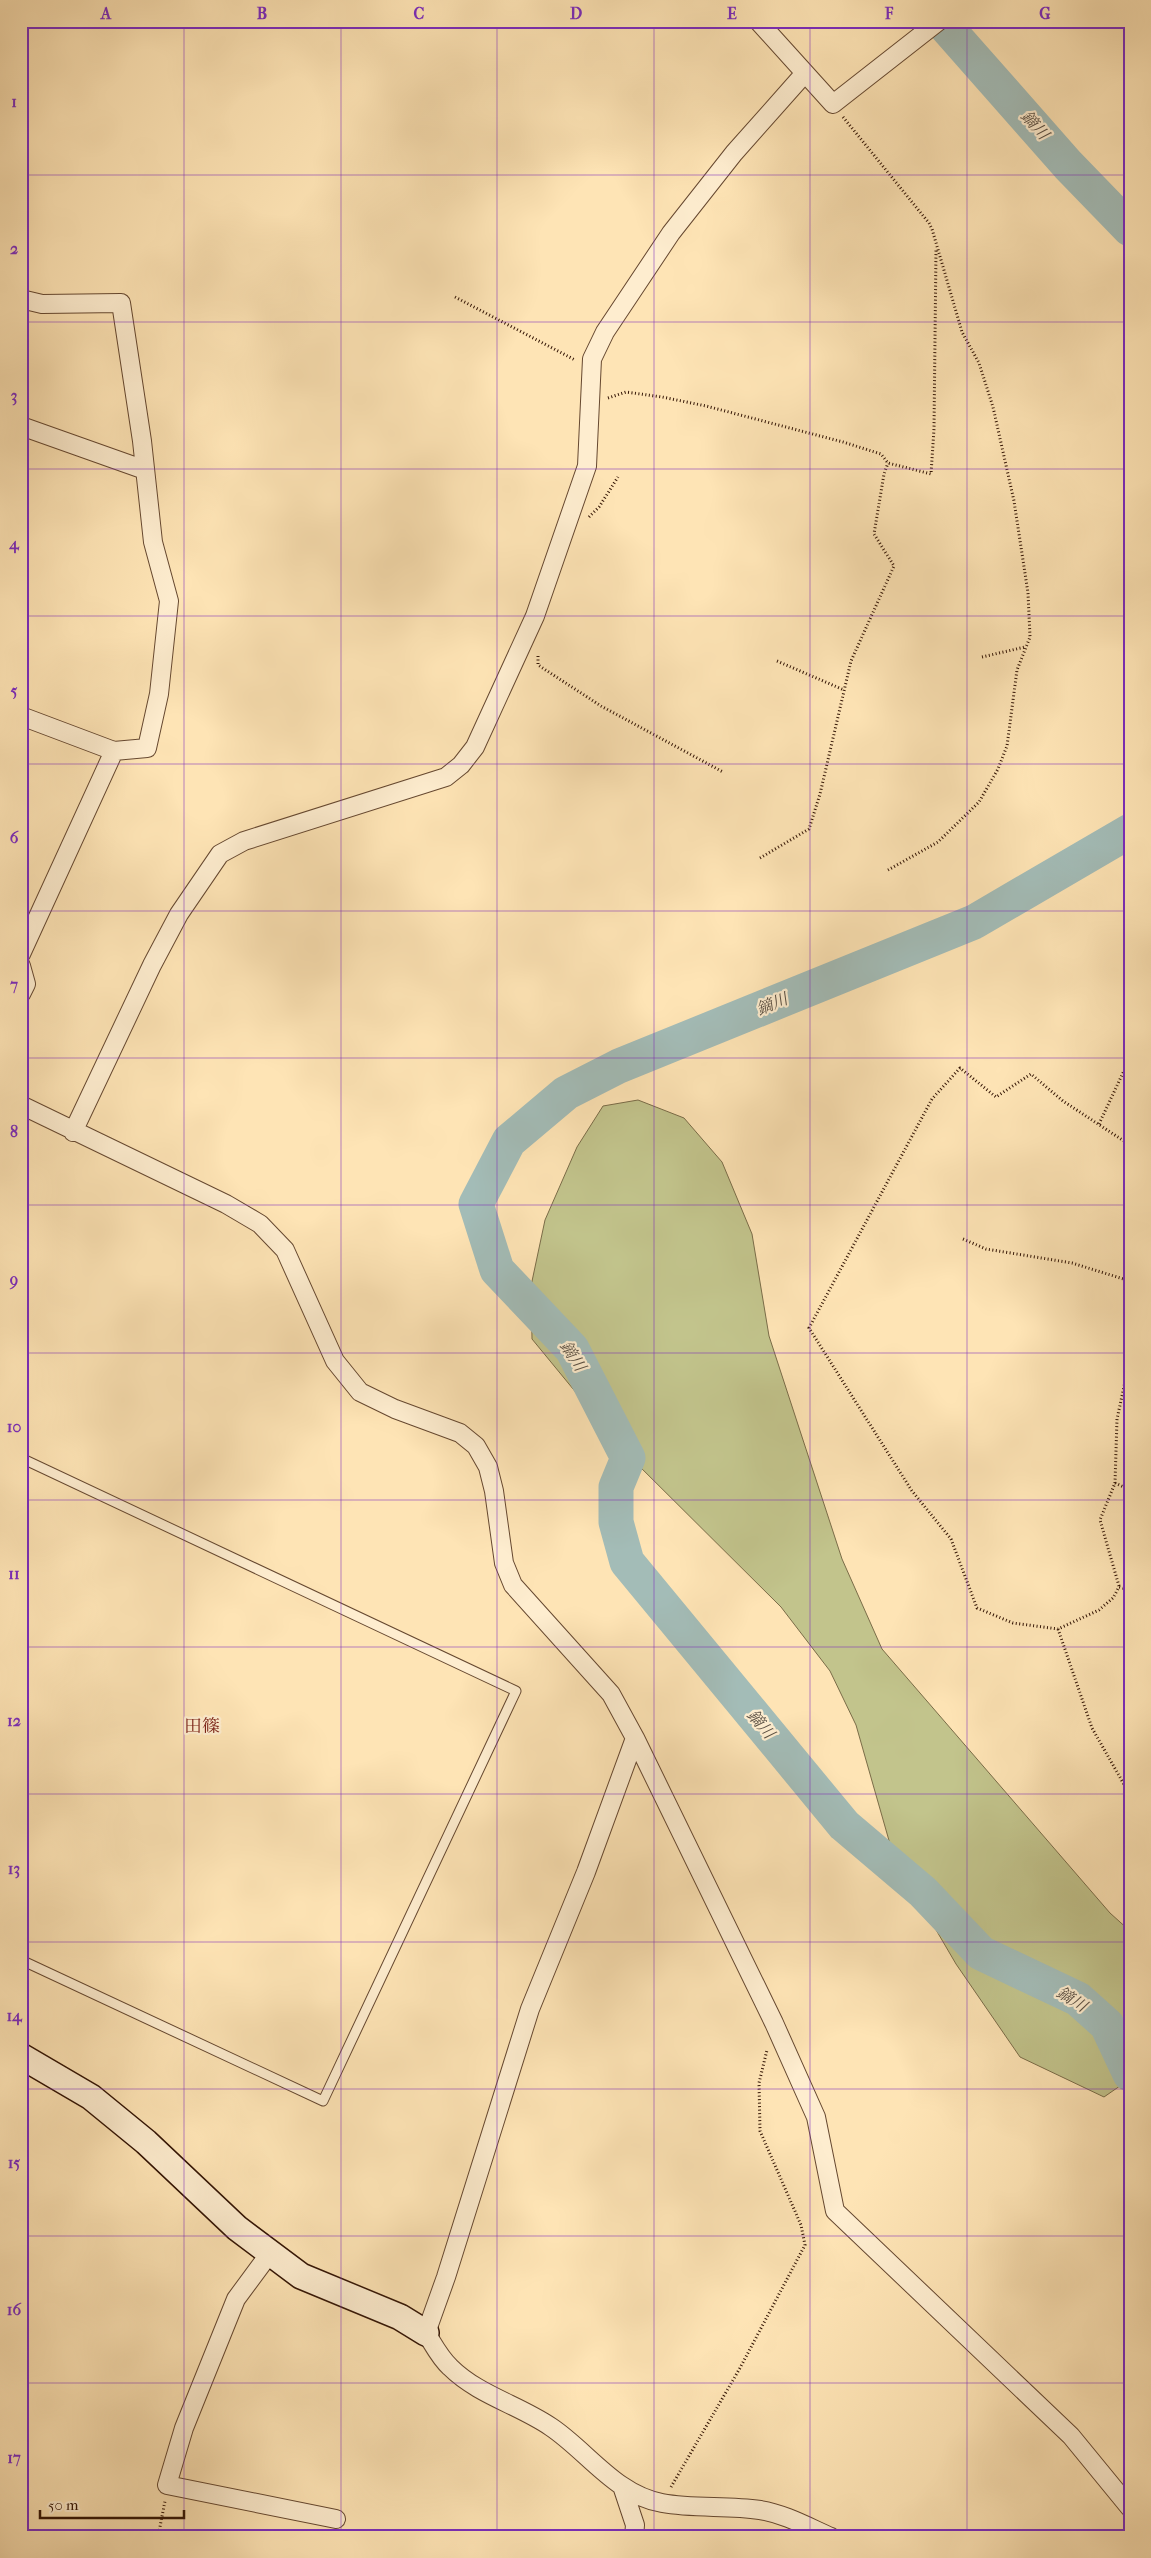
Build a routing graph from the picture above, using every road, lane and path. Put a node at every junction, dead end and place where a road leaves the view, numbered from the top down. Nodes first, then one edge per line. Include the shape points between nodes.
1 (758, 21) edge
2 (939, 21) edge
3 (805, 73) junction
4 (836, 102) junction
5 (936, 246) junction
6 (455, 297) dead end
7 (21, 299) edge
8 (592, 359) junction
9 (589, 410) junction
10 (21, 426) edge
11 (888, 463) junction
12 (145, 470) junction
13 (618, 477) dead end
14 (564, 533) junction
15 (1025, 647) junction
16 (537, 649) dead end
17 (982, 657) dead end
18 (777, 661) dead end
19 (844, 690) junction
20 (21, 716) edge
21 (114, 751) junction
22 (723, 772) dead end
23 (760, 858) dead end
24 (888, 870) dead end
25 (21, 954) edge
26 (21, 966) edge
27 (21, 994) edge
28 (1130, 1058) edge
29 (21, 1106) edge
30 (1098, 1124) junction
31 (73, 1132) junction
32 (1130, 1146) edge
33 (963, 1239) dead end
34 (1130, 1281) edge
35 (1130, 1359) edge
36 (21, 1458) edge
37 (1115, 1483) junction
38 (1130, 1490) edge
39 (1119, 1587) junction
40 (1130, 1590) edge
41 (1058, 1629) junction
42 (635, 1738) junction
43 (1130, 1795) edge
44 (21, 1960) edge
45 (779, 2034) junction
46 (21, 2056) edge
47 (270, 2253) junction
48 (426, 2334) junction
49 (167, 2485) junction
50 (622, 2486) junction
51 (661, 2503) junction
52 (1130, 2508) edge
53 (336, 2519) dead end
54 (158, 2537) edge
55 (634, 2537) edge
56 (830, 2537) edge

1 - 3 street
2 - 4 street
3 - 4 street
3 - 8 street via 734,153 671,233 605,332
4 - 5 path via 929,223
5 - 11 path via 931,474
5 - 15 path via 962,332 987,390 1004,453 1028,593 1030,636
6 - 8 path via 568,358 585,362
7 - 12 street via 42,304 121,303
8 - 9 street
9 - 11 path via 615,394 626,392 662,397 843,442 881,454
9 - 14 street via 587,466
10 - 12 street
11 - 19 path via 874,534 894,566 851,661
12 - 21 street via 154,542 169,601 159,694 147,748
13 - 14 path via 599,507 578,528
14 - 31 street via 531,625 476,747 461,765 446,776 244,840 220,854 179,914 152,965
15 - 17 path
15 - 24 path via 1017,670 1007,746 979,802 938,842
16 - 22 path via 538,665 601,706
18 - 19 path
19 - 23 path via 809,829
20 - 21 street
21 - 25 street
26 - 27 street via 26,984
28 - 30 path
29 - 31 street
30 - 32 path
30 - 41 path via 1031,1074 996,1097 960,1068 932,1099 809,1328 912,1491 950,1539 977,1608 1013,1623
31 - 42 street via 226,1204 260,1224 285,1250 335,1361 360,1392 395,1410 460,1433 476,1446 488,1468 504,1563 513,1585 611,1694
33 - 34 path via 986,1248 1072,1263
35 - 37 path via 1117,1419
36 - 44 lane via 516,1691 324,2101
37 - 38 path
37 - 39 path via 1100,1520
39 - 40 path
39 - 41 path via 1113,1598 1099,1610
41 - 43 path via 1092,1728
42 - 45 street
42 - 48 street via 586,1872 530,2009
45 - 51 path via 766,2050 759,2083 760,2131 801,2225 805,2245 740,2368
45 - 52 street via 816,2117 835,2211 1072,2436
46 - 47 street via 91,2096 146,2142 236,2228
47 - 48 street via 301,2276 400,2317
47 - 49 street via 236,2299 184,2428
48 - 50 street via 449,2367 476,2386 550,2426
49 - 53 street
49 - 54 path
50 - 51 street
50 - 55 street via 635,2526
51 - 56 street via 759,2510 783,2516

